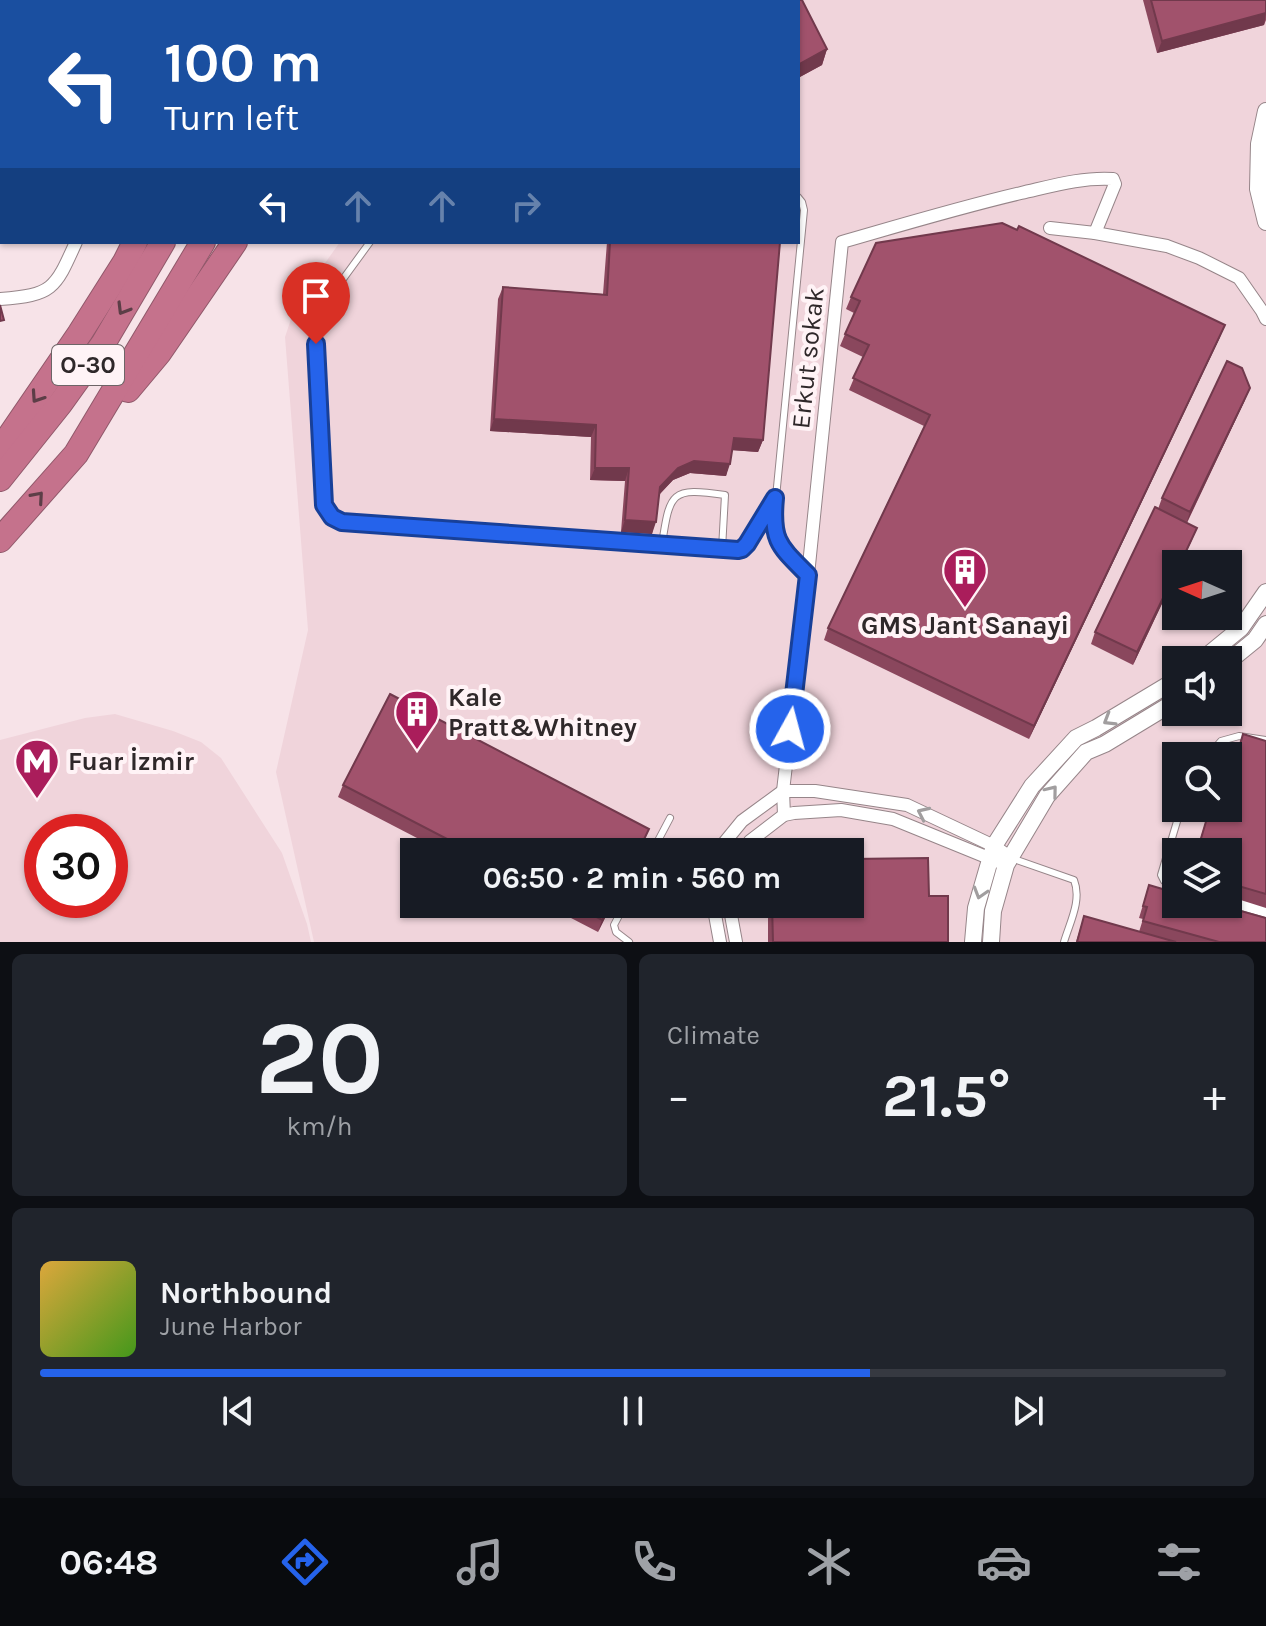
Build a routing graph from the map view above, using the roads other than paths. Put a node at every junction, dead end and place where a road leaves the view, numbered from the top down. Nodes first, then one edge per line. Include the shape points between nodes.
1 (1266, 111) edge
2 (800, 200) edge
3 (1266, 222) edge
4 (1050, 228) dead end
5 (1095, 233) junction
6 (75, 244) edge
7 (134, 244) edge
8 (162, 244) edge
9 (202, 244) edge
10 (234, 244) edge
11 (368, 244) edge
12 (0, 299) edge
13 (1266, 319) edge
14 (0, 450) edge
15 (76, 454) junction
16 (0, 479) edge
17 (775, 498) junction
18 (0, 540) edge
19 (662, 544) junction
20 (722, 549) junction
21 (808, 575) junction
22 (1266, 592) edge
23 (1248, 619) junction
24 (1265, 628) edge
25 (1219, 646) edge
26 (1242, 651) edge
27 (1162, 688) edge
28 (1162, 709) edge
29 (1266, 740) edge
30 (1220, 742) edge
31 (783, 791) junction
32 (784, 815) junction
33 (670, 818) dead end
34 (659, 838) edge
35 (728, 838) edge
36 (754, 838) edge
37 (1000, 856) junction
38 (1242, 904) edge
39 (1266, 911) edge
40 (618, 918) edge
41 (716, 918) edge
42 (732, 918) edge
43 (629, 942) edge
44 (720, 942) edge
45 (736, 942) edge
46 (973, 942) edge
47 (991, 942) edge
48 (1064, 942) edge

1 - 3 street via 1258,189
2 - 17 lane via 804,210
4 - 5 street
5 - 13 street via 1167,246 1239,278
5 - 21 street, Erkut sokak via 1113,179 1068,182 842,242
6 - 12 street via 61,275 43,293
7 -> 14 highway
8 -> 16 highway, O-30 via 103,344
9 - 15 highway, O-30
10 - 15 highway via 159,353
11 - 19 lane via 317,318 324,505 332,517 342,522
18 -> 15 highway, O-30
17 - 20 lane via 744,547
17 - 21 lane via 773,528 781,548
19 - 20 lane
19 - 20 lane via 670,503 693,490 725,495
21 - 31 street, Erkut sokak
22 - 23 street
23 - 24 street
23 - 25 street
24 - 26 street
27 -> 37 street via 1076,738 1032,786
37 -> 28 street via 1086,752
29 - 30 lane via 1239,736
31 - 32 street, Erkut sokak
31 - 35 street
37 -> 31 street via 907,805
32 - 36 street
32 - 37 street via 841,810 893,819
33 - 34 lane
37 -> 46 street via 976,908
37 - 47 street
37 - 48 lane via 1074,880 1077,899
38 - 39 street
40 - 43 lane via 616,932
41 - 44 street
42 - 45 street

